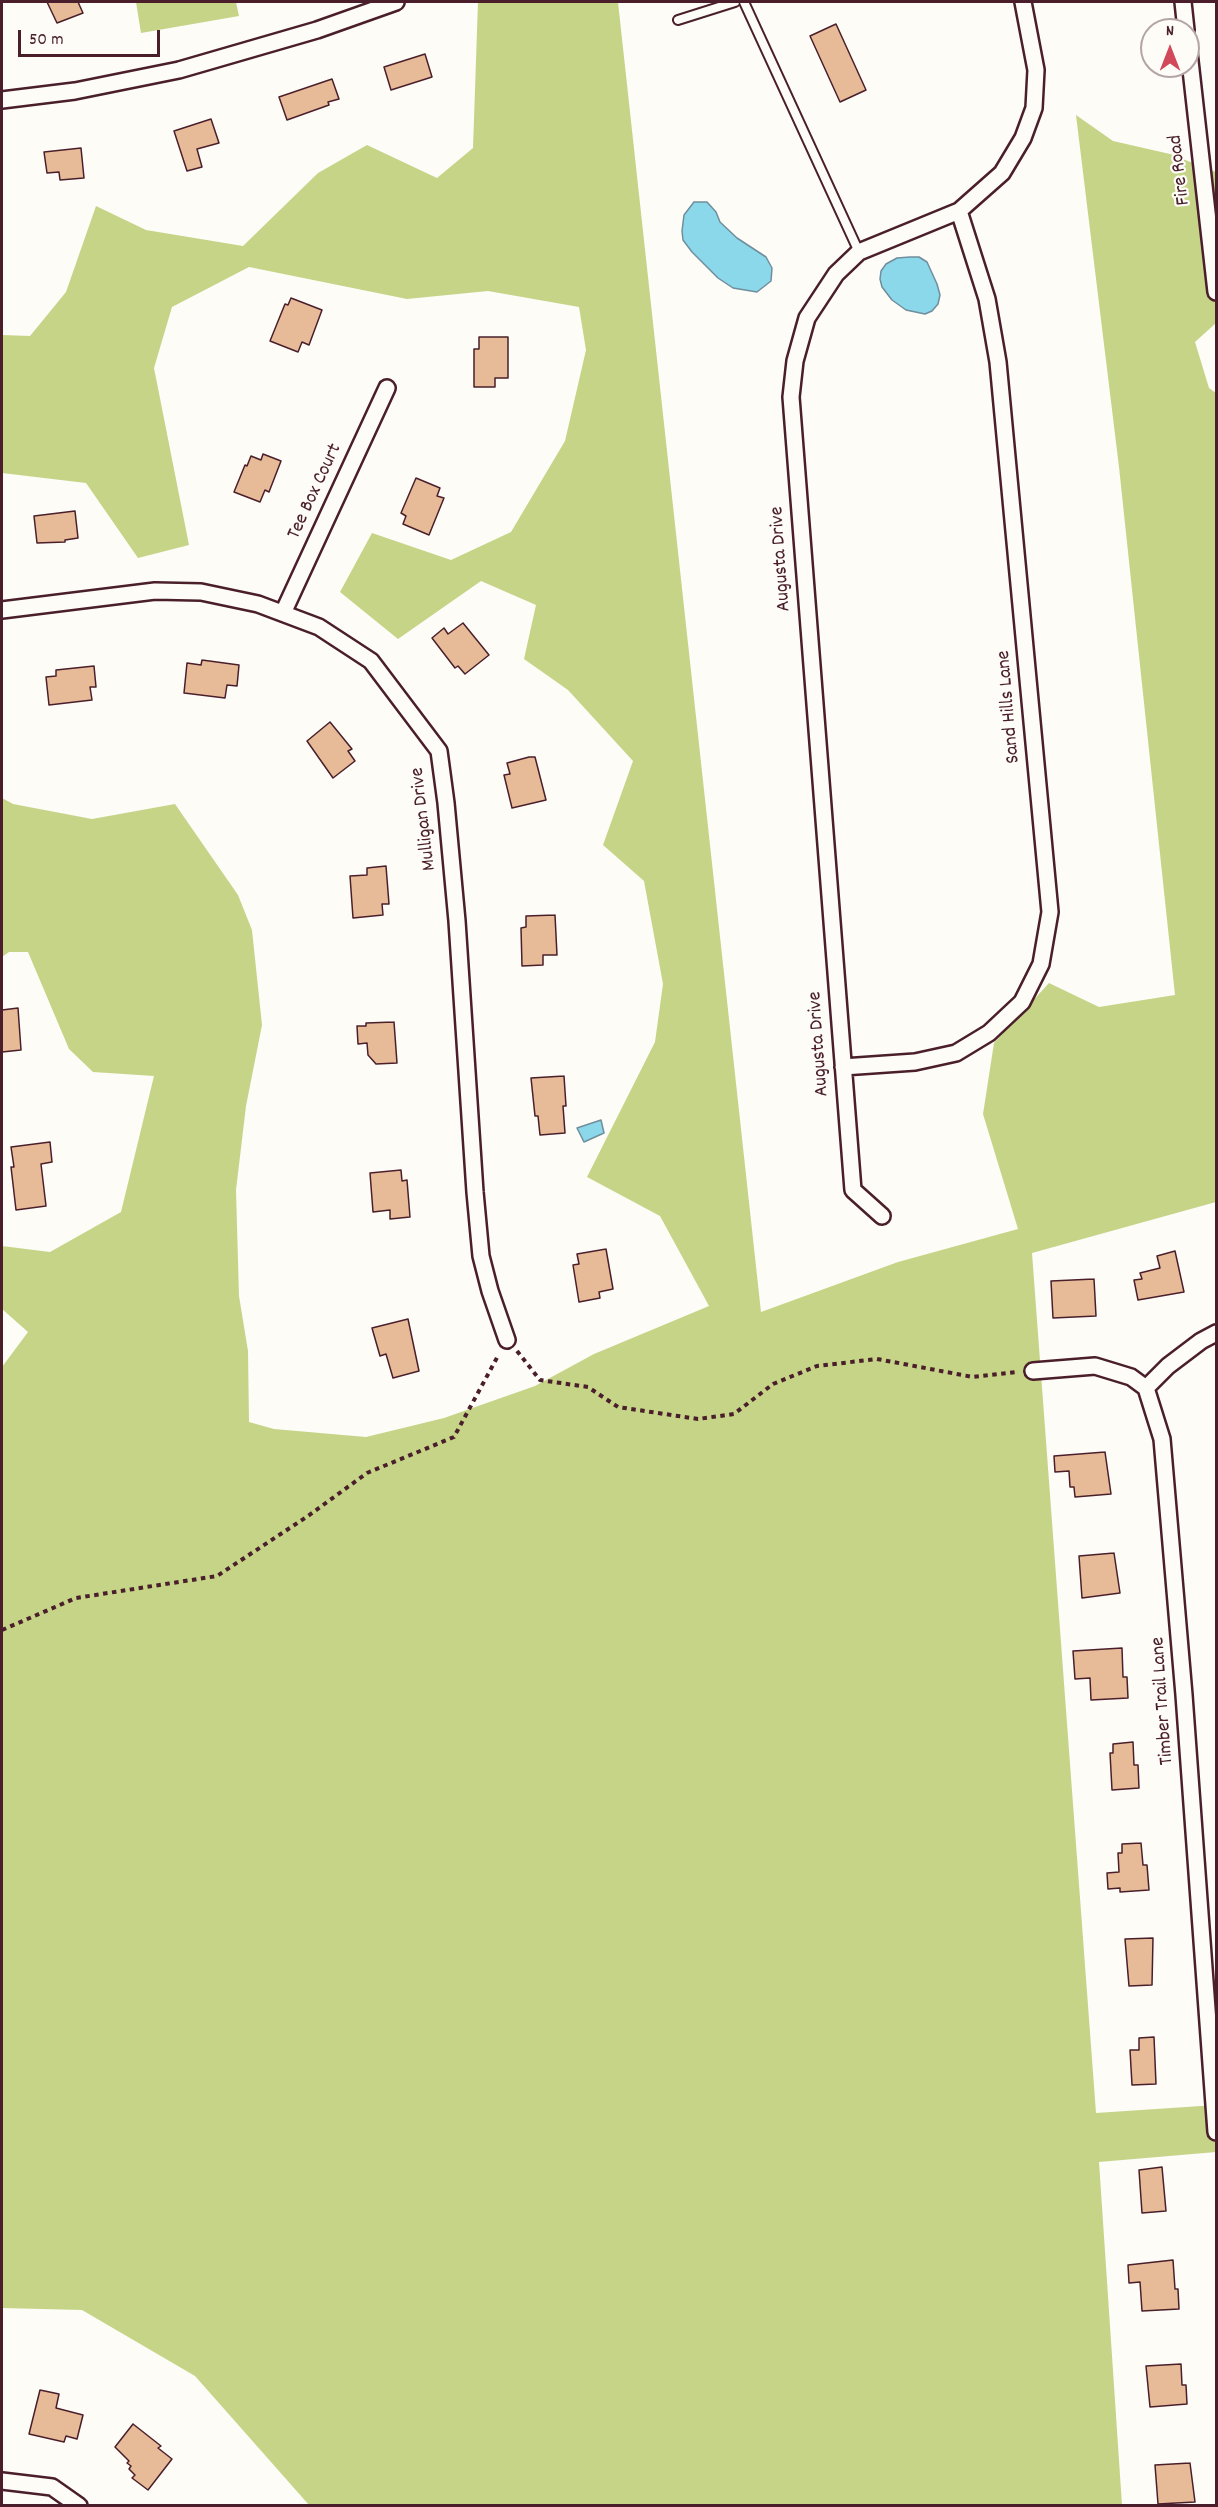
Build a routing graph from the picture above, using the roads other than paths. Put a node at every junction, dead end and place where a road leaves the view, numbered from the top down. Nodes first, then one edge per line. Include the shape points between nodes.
1 (396, 2) edge
2 (735, 2) edge
3 (744, 2) edge
4 (1023, 2) edge
5 (1183, 2) edge
6 (1185, 18) edge
7 (678, 20) dead end
8 (1192, 78) edge
9 (2, 100) edge
10 (959, 211) junction
11 (859, 252) junction
12 (1216, 292) edge
13 (387, 388) dead end
14 (2, 610) edge
15 (283, 614) junction
16 (843, 1067) junction
17 (882, 1216) dead end
18 (1216, 1333) edge
19 (507, 1340) road end
20 (1033, 1371) road end
21 (1146, 1388) junction
22 (1216, 2132) edge
23 (2, 2481) edge
24 (79, 2505) edge

1 - 9 street via 317,30 179,70 75,91
2 - 7 lane
3 - 11 lane
4 - 10 street, Augusta Drive via 1036,70 1034,108 1023,138 1002,172
5 - 6 street
8 - 12 street, Fire Road
10 - 11 street, Augusta Drive
10 - 16 street, Sand Hills Lane via 987,300 998,362 1050,912 1041,964 1022,1002 989,1033 956,1053 915,1062
11 - 16 street, Augusta Drive via 836,274 807,318 795,361 791,397
13 - 15 street, Tee Box Court
14 - 15 street, Mulligan Drive via 155,591 201,592 258,604
15 - 19 street, Mulligan Drive via 319,627 371,661 439,752 457,921 482,1256
16 - 17 street, Augusta Drive via 853,1190
18 - 21 street via 1192,1347
20 - 21 street via 1095,1366 1131,1377
21 - 22 street, Timber Trail Lane via 1162,1439 1168,1491
23 - 24 street via 52,2487

